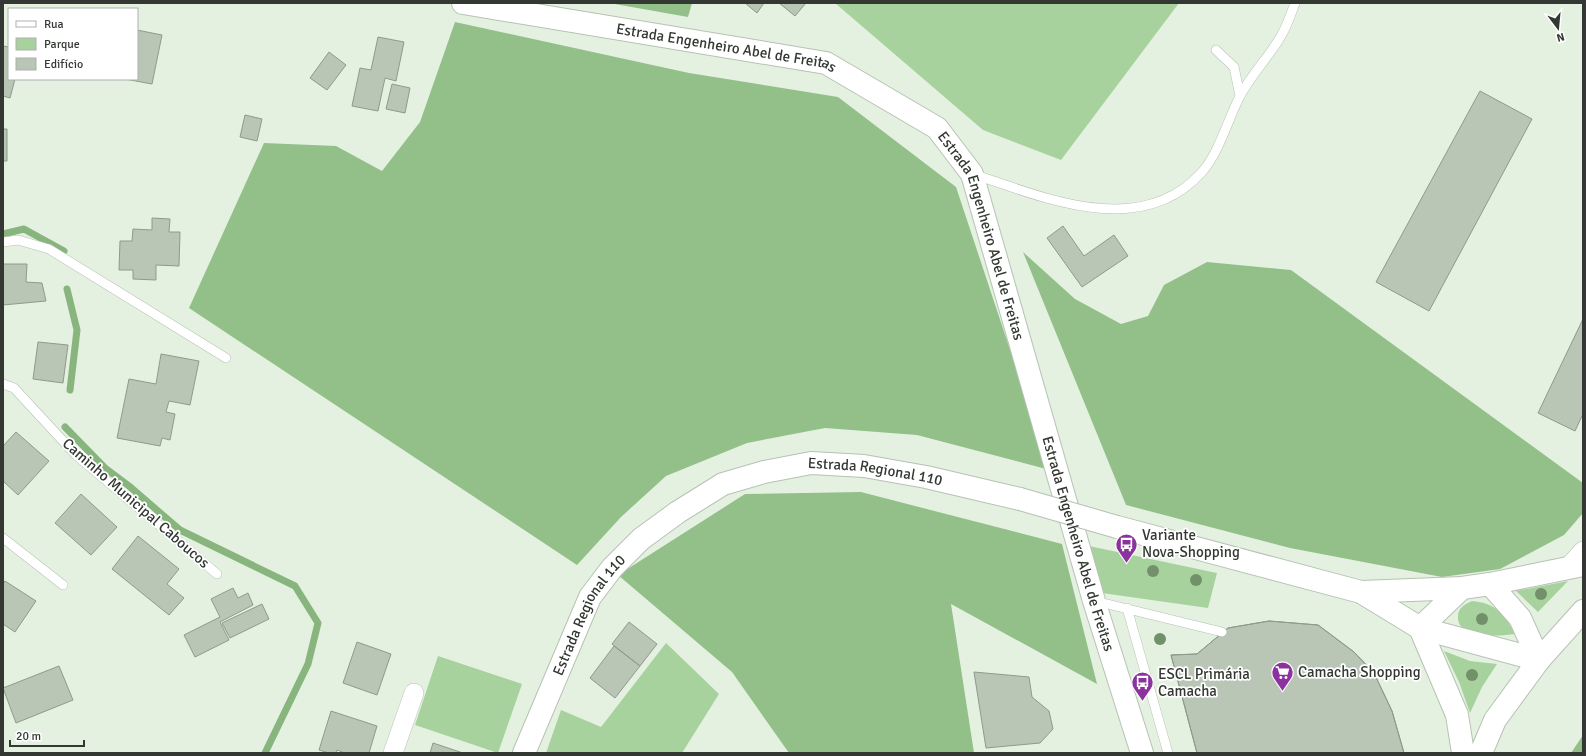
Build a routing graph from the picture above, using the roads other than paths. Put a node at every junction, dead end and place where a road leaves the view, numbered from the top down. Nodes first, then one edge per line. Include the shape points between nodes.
1 (463, 3) edge
2 (1295, 3) edge
3 (1216, 50) dead end
4 (1240, 96) junction
5 (972, 174) junction
6 (3, 242) edge
7 (226, 358) dead end
8 (3, 384) edge
9 (3, 538) edge
10 (1583, 551) edge
11 (1575, 567) edge
12 (218, 574) dead end
13 (1490, 584) junction
14 (63, 585) dead end
15 (1462, 588) junction
16 (1361, 592) junction
17 (1094, 601) junction
18 (1127, 608) junction
19 (1583, 611) edge
20 (1420, 628) junction
21 (1222, 632) dead end
22 (1539, 660) junction
23 (414, 693) dead end
24 (393, 753) edge
25 (524, 753) edge
26 (1142, 753) edge
27 (1168, 753) edge
28 (1463, 753) edge
29 (1481, 753) edge

1 - 5 main road, Estrada Engenheiro Abel de Freitas via 826,63 937,128
2 - 4 lane via 1282,36
3 - 4 lane via 1234,67
4 - 5 lane via 1224,133 1203,171 1180,192 1153,205 1113,210 1065,204
5 - 17 main road, Estrada Engenheiro Abel de Freitas
6 - 7 lane via 18,240 49,249
8 - 12 lane, Caminho Municipal Caboucos via 14,388 76,455
9 - 14 lane
10 - 11 street
11 - 13 main road, Estrada Regional 110
13 - 15 main road, Estrada Regional 110
13 - 22 main road via 1520,618
15 - 16 main road, Estrada Regional 110
15 - 20 main road
16 - 20 main road, Estrada Regional 110
16 - 25 main road, Estrada Regional 110, bridge via 926,476 864,466 811,463 764,472 722,484 641,539 612,568 590,597
17 - 18 lane
17 - 26 main road, Estrada Engenheiro Abel de Freitas
18 - 21 lane
18 - 27 lane
19 - 22 main road
20 - 22 main road, Estrada Regional 110
20 - 28 main road via 1457,715
22 - 29 main road via 1495,720
23 - 24 street

